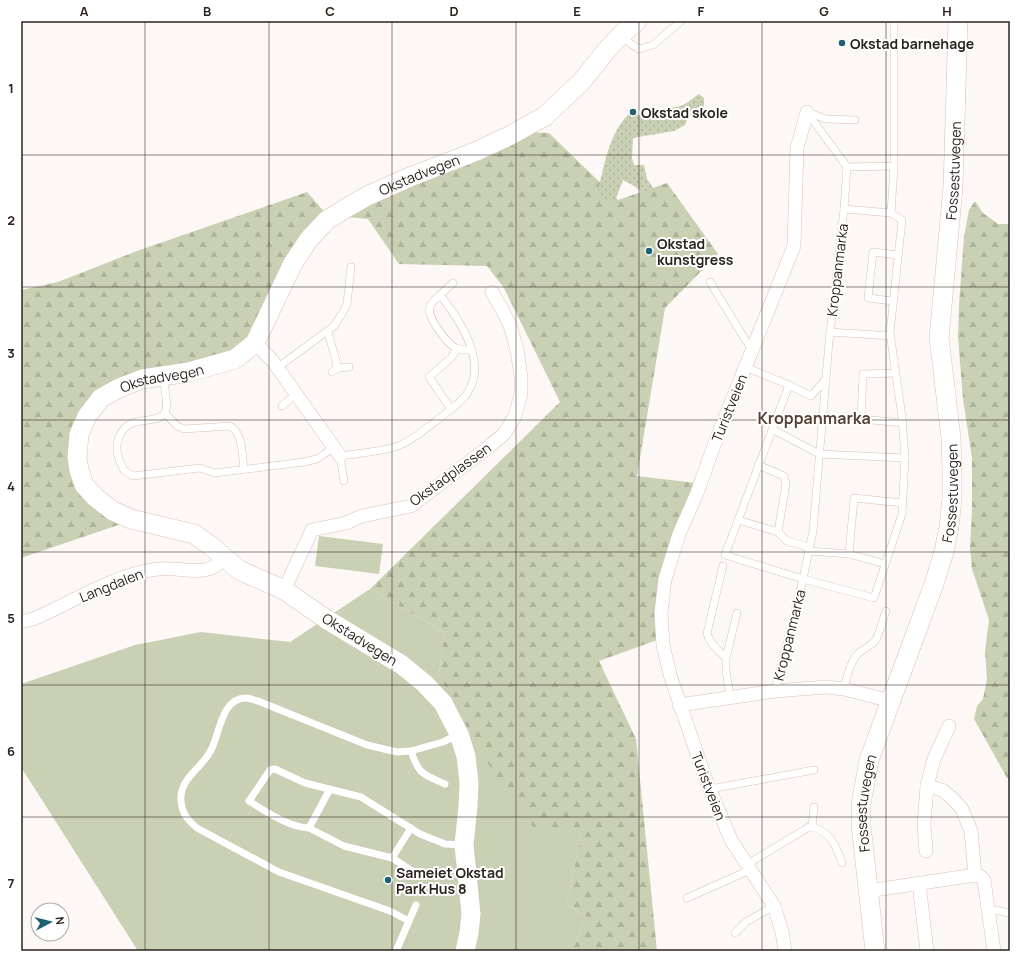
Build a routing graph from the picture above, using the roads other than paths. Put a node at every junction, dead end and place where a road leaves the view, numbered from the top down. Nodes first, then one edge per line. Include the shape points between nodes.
1 (638, 21) edge
2 (681, 21) edge
3 (894, 21) edge
4 (958, 21) edge
5 (621, 35) junction
6 (807, 112) junction
7 (855, 120) dead end
8 (894, 166) junction
9 (847, 167) junction
10 (844, 209) junction
11 (891, 213) junction
12 (898, 255) junction
13 (351, 268) dead end
14 (710, 282) dead end
15 (453, 283) dead end
16 (492, 292) dead end
17 (440, 295) junction
18 (893, 301) junction
19 (328, 332) junction
20 (830, 332) junction
21 (890, 336) junction
22 (255, 343) junction
23 (457, 349) junction
24 (472, 350) junction
25 (752, 350) junction
26 (349, 367) dead end
27 (745, 367) junction
28 (277, 368) junction
29 (338, 368) junction
30 (332, 372) dead end
31 (896, 373) junction
32 (163, 376) junction
33 (826, 379) junction
34 (789, 384) junction
35 (296, 394) junction
36 (811, 396) junction
37 (824, 401) junction
38 (282, 406) dead end
39 (451, 409) junction
40 (165, 413) junction
41 (903, 423) junction
42 (772, 429) junction
43 (337, 452) junction
44 (819, 454) junction
45 (905, 458) junction
46 (758, 465) junction
47 (244, 469) junction
48 (344, 481) dead end
49 (903, 503) junction
50 (738, 520) junction
51 (778, 532) junction
52 (809, 549) junction
53 (849, 554) junction
54 (224, 557) junction
55 (885, 564) junction
56 (723, 566) dead end
57 (803, 579) junction
58 (284, 590) junction
59 (886, 611) dead end
60 (737, 613) dead end
61 (21, 622) edge
62 (726, 658) junction
63 (844, 689) junction
64 (775, 691) junction
65 (730, 697) junction
66 (890, 701) junction
67 (680, 705) junction
68 (949, 726) dead end
69 (459, 734) junction
70 (410, 751) junction
71 (814, 770) dead end
72 (445, 784) dead end
73 (927, 786) junction
74 (330, 789) junction
75 (710, 789) junction
76 (814, 807) dead end
77 (812, 827) junction
78 (309, 828) junction
79 (411, 828) junction
80 (464, 845) junction
81 (926, 851) dead end
82 (392, 858) junction
83 (842, 863) dead end
84 (748, 868) junction
85 (417, 874) dead end
86 (975, 875) junction
87 (918, 884) junction
88 (868, 891) junction
89 (687, 898) dead end
90 (416, 905) dead end
91 (774, 906) junction
92 (989, 909) junction
93 (1010, 913) edge
94 (409, 921) junction
95 (735, 933) dead end
96 (397, 949) dead end
97 (465, 951) edge
98 (784, 951) edge
99 (875, 951) edge
100 (927, 951) edge
101 (994, 951) edge

1 - 5 street, Okstadvegen
2 - 5 lane via 653,46 638,49
3 - 8 lane
4 - 66 street, Fossestuvegen via 954,187 939,338 951,438 952,498 942,558
5 - 22 street, Okstadvegen via 582,81 545,116 477,151 368,196 327,220 309,239 292,265
6 - 7 lane via 826,119
6 - 9 lane
6 - 25 street, Turistveien via 797,148 794,246
8 - 9 lane
8 - 11 lane
9 - 10 lane, Kroppanmarka
10 - 11 lane, Kroppanmarka
10 - 20 lane, Kroppanmarka
11 - 12 lane, Kroppanmarka via 902,220
12 - 18 lane, Kroppanmarka
12 - 18 lane via 873,252 868,298
13 - 19 lane via 347,304
14 - 25 lane
15 - 17 lane
16 - 58 street, Okstadplassen via 516,332 520,370 521,394 515,416 504,434 411,506 312,530
17 - 23 lane via 432,303 429,312 450,344
17 - 24 lane via 461,324
18 - 21 lane, Kroppanmarka
19 - 28 lane
19 - 29 lane
20 - 21 lane, Kroppanmarka
20 - 33 lane, Kroppanmarka
21 - 31 lane, Kroppanmarka
22 - 28 street
22 - 32 street, Okstadvegen via 235,359 189,372
23 - 24 lane
23 - 39 lane via 451,358 429,377
24 - 39 lane via 473,382 466,394
25 - 27 street, Turistveien
26 - 29 lane
27 - 34 lane
27 - 67 street, Turistveien via 679,534 665,579 661,613 663,644
28 - 35 street
29 - 30 lane
31 - 41 lane, Kroppanmarka
31 - 41 lane via 863,374 861,419
32 - 40 lane via 167,405
32 - 54 street, Okstadvegen via 142,379 119,388 101,398 87,416 79,434 77,458 84,485 112,511 130,519 194,534
33 - 36 lane
33 - 37 lane, Kroppanmarka
34 - 36 lane
34 - 42 lane, Kroppanmarka
35 - 38 lane
35 - 43 street
36 - 37 lane
37 - 44 lane, Kroppanmarka
39 - 43 lane via 399,446
40 - 47 lane via 177,426 184,429 230,426 233,428 238,433
40 - 47 lane via 160,418 129,425 121,433 116,446 124,471 133,476 200,468 215,473
41 - 45 lane, Kroppanmarka
42 - 44 lane
42 - 46 lane, Kroppanmarka
43 - 47 lane via 304,462
43 - 48 lane
44 - 45 lane
44 - 52 lane, Kroppanmarka
45 - 49 lane, Kroppanmarka
46 - 50 lane, Kroppanmarka
46 - 51 lane via 784,476 786,484
49 - 53 lane via 854,498
49 - 55 lane, Kroppanmarka via 902,514
50 - 51 lane
50 - 57 lane, Kroppanmarka via 725,555
51 - 52 lane via 787,541
52 - 53 lane
52 - 57 lane, Kroppanmarka
53 - 55 lane
54 - 58 street, Okstadvegen via 239,570
54 - 61 street, Langdalen via 214,567 204,571 160,568 142,571
55 - 57 lane, Kroppanmarka via 874,598
56 - 62 lane via 708,639
57 - 64 lane, Kroppanmarka
58 - 69 street, Okstadvegen via 402,665 424,682 443,703
59 - 63 lane via 875,642 856,657
60 - 62 lane
62 - 65 lane
63 - 64 street via 826,687
63 - 66 street
64 - 65 street
65 - 67 street
66 - 88 street, Fossestuvegen via 869,760 861,804
67 - 75 street, Turistveien
68 - 73 street via 934,759
69 - 70 lane via 443,742
69 - 80 street, Okstadvegen via 466,756 469,783
70 - 72 lane via 416,766 423,774
70 - 94 lane via 397,752 367,745 245,698 235,701 223,714 211,752 184,782 180,794 181,808 187,820 198,828 279,872 390,911
71 - 75 lane
73 - 81 street via 924,824
73 - 86 street via 942,790 962,809 971,831
74 - 78 lane
74 - 78 lane via 305,783 276,769 270,770 249,801 270,815
74 - 79 lane via 360,797
75 - 84 street, Turistveien via 731,840
76 - 77 lane
77 - 83 lane via 828,835
77 - 84 lane
78 - 82 lane via 344,846
79 - 80 lane via 445,844
79 - 82 lane
80 - 97 street, Okstadvegen via 471,914
82 - 85 lane
84 - 89 lane
84 - 91 street, Turistveien
86 - 87 street
86 - 92 street via 984,880
87 - 88 street
87 - 100 street
88 - 99 street, Fossestuvegen
90 - 94 lane
91 - 95 lane via 746,922
91 - 98 street, Turistveien via 782,932
92 - 93 lane
92 - 101 street
94 - 96 lane

